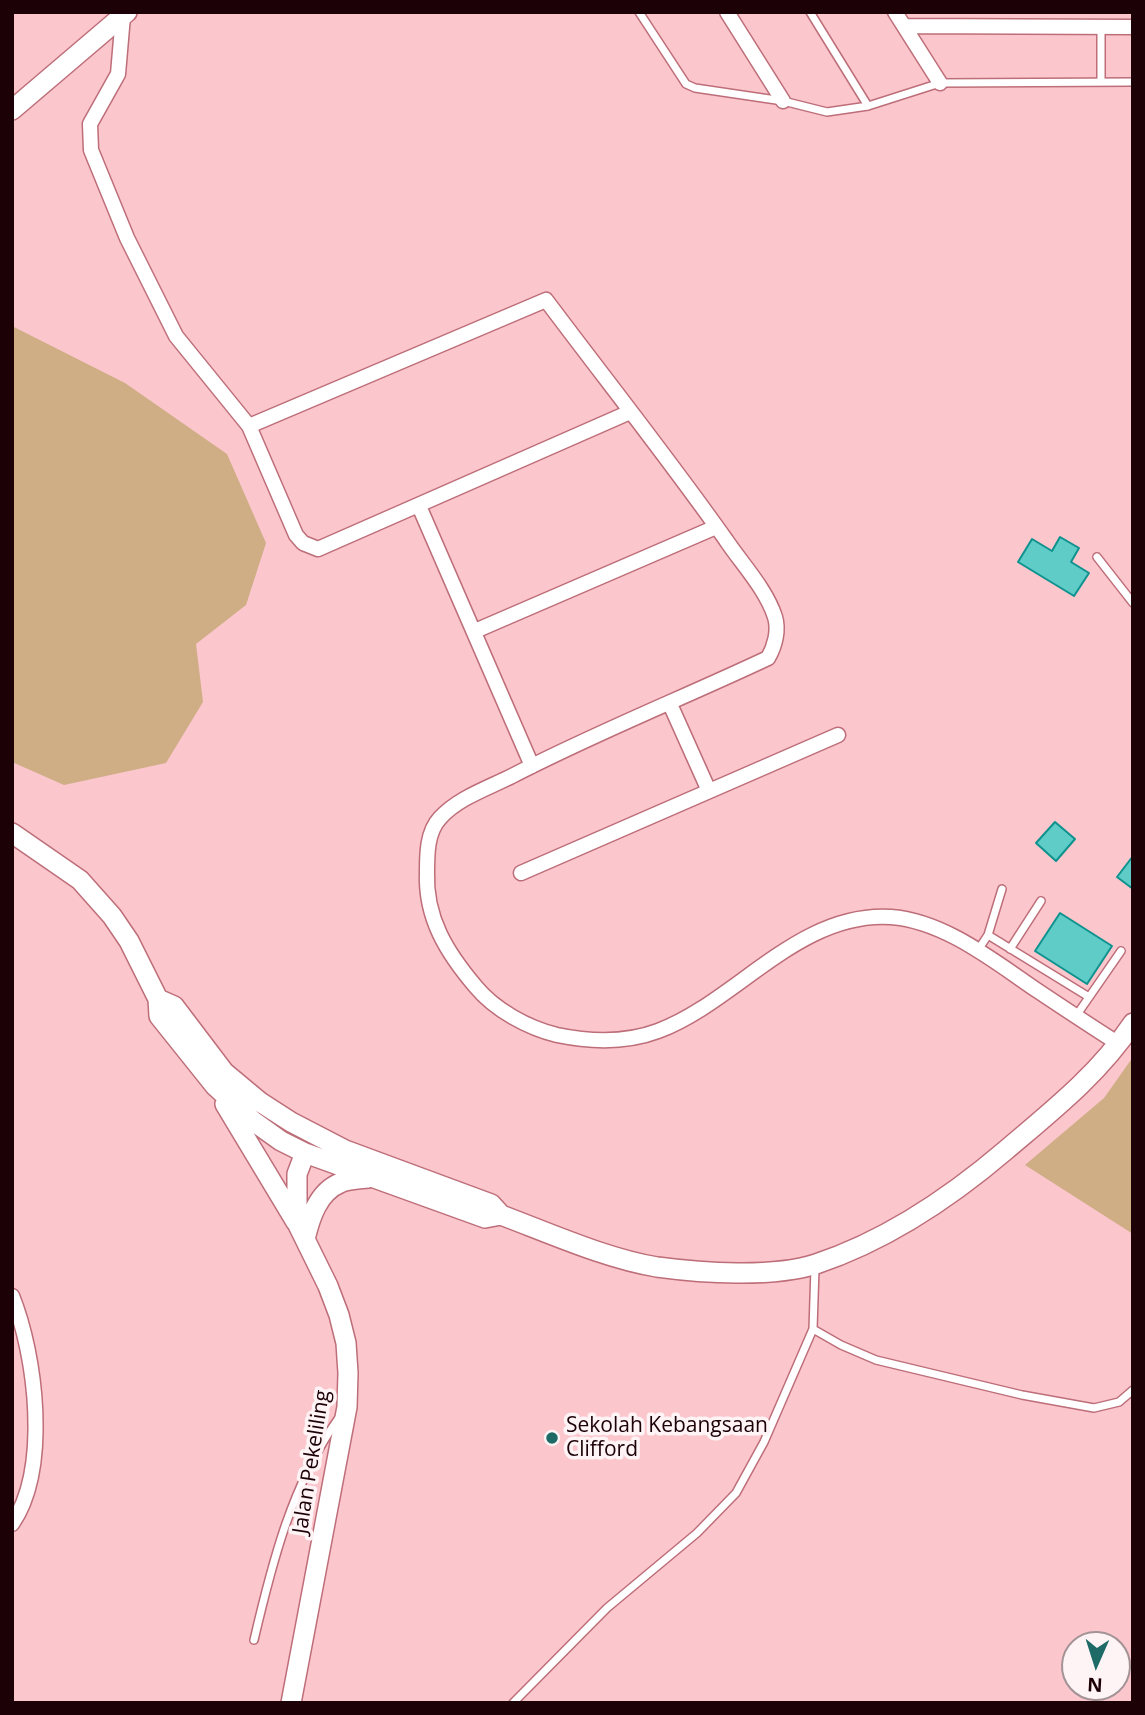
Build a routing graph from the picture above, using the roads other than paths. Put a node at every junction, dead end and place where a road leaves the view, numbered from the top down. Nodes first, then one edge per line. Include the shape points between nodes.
1 (639, 12) edge
2 (727, 12) edge
3 (810, 12) edge
4 (895, 12) edge
5 (125, 14) edge
6 (904, 26) junction
7 (1101, 27) junction
8 (1133, 27) edge
9 (1101, 81) junction
10 (1133, 82) edge
11 (940, 83) junction
12 (783, 102) junction
13 (869, 106) junction
14 (12, 110) edge
15 (630, 412) junction
16 (249, 426) junction
17 (419, 506) junction
18 (716, 527) junction
19 (1097, 557) dead end
20 (1133, 603) edge
21 (475, 631) junction
22 (670, 704) junction
23 (838, 735) dead end
24 (532, 766) junction
25 (709, 791) junction
26 (14, 829) edge
27 (521, 873) dead end
28 (1002, 889) dead end
29 (1041, 901) dead end
30 (988, 935) junction
31 (1010, 948) junction
32 (978, 950) junction
33 (1121, 951) dead end
34 (1089, 997) junction
35 (158, 999) junction
36 (1075, 1016) junction
37 (1133, 1023) edge
38 (1119, 1044) junction
39 (215, 1086) junction
40 (291, 1122) junction
41 (345, 1150) junction
42 (305, 1153) junction
43 (369, 1178) junction
44 (501, 1215) junction
45 (301, 1231) junction
46 (815, 1265) junction
47 (12, 1296) edge
48 (813, 1329) junction
49 (1133, 1390) edge
50 (346, 1407) junction
51 (12, 1524) edge
52 (254, 1640) dead end
53 (291, 1703) edge
54 (513, 1703) edge

1 - 12 lane via 686,84
2 - 12 street
3 - 13 lane
4 - 6 street
5 - 14 street
5 - 16 street via 118,74 90,124 91,150 176,336
6 - 7 street
6 - 11 street
7 - 8 street
7 - 9 lane
9 - 10 lane
9 - 11 lane
11 - 13 lane
12 - 13 lane via 827,112
15 - 16 street via 546,300
15 - 17 street
15 - 18 street
16 - 17 street via 296,535 310,547 325,548
17 - 21 street
18 - 21 street
18 - 22 street via 768,602 776,620 775,647 768,658
19 - 20 lane
21 - 24 street
22 - 24 street
22 - 25 street
23 - 25 street
24 - 32 street via 451,807 438,820 431,832 426,885 441,940 458,966 483,996 514,1018 548,1033 606,1041 658,1031 788,947 846,922 892,917
25 - 27 street
26 - 35 street via 80,880 112,916
28 - 30 lane
29 - 31 lane
30 - 31 lane
30 - 32 lane
31 - 34 lane
32 - 36 street
33 - 34 lane
34 - 36 lane
35 - 39 street via 159,1016
35 - 40 street via 174,1006 225,1072
36 - 38 street
37 - 38 street
38 - 46 street via 1076,1091 965,1185 880,1236
39 - 42 street via 253,1121
39 - 45 street
40 - 41 street
40 - 42 street
41 - 42 street
41 - 44 street via 491,1204
42 - 43 street
42 - 45 street, Jalan Pekeliling via 297,1174
43 - 44 street via 485,1218
43 - 45 street via 341,1182 327,1193
44 - 46 street via 656,1266 731,1273
45 - 50 street, Jalan Pekeliling via 339,1315 347,1353
46 - 48 lane
47 - 51 street via 22,1320 33,1379 34,1465 23,1507
48 - 49 lane via 876,1360 1022,1395 1094,1408 1119,1402
48 - 54 lane via 764,1442 736,1493 688,1541 607,1608
50 - 52 lane via 299,1493 272,1565
50 - 53 street, Jalan Pekeliling

